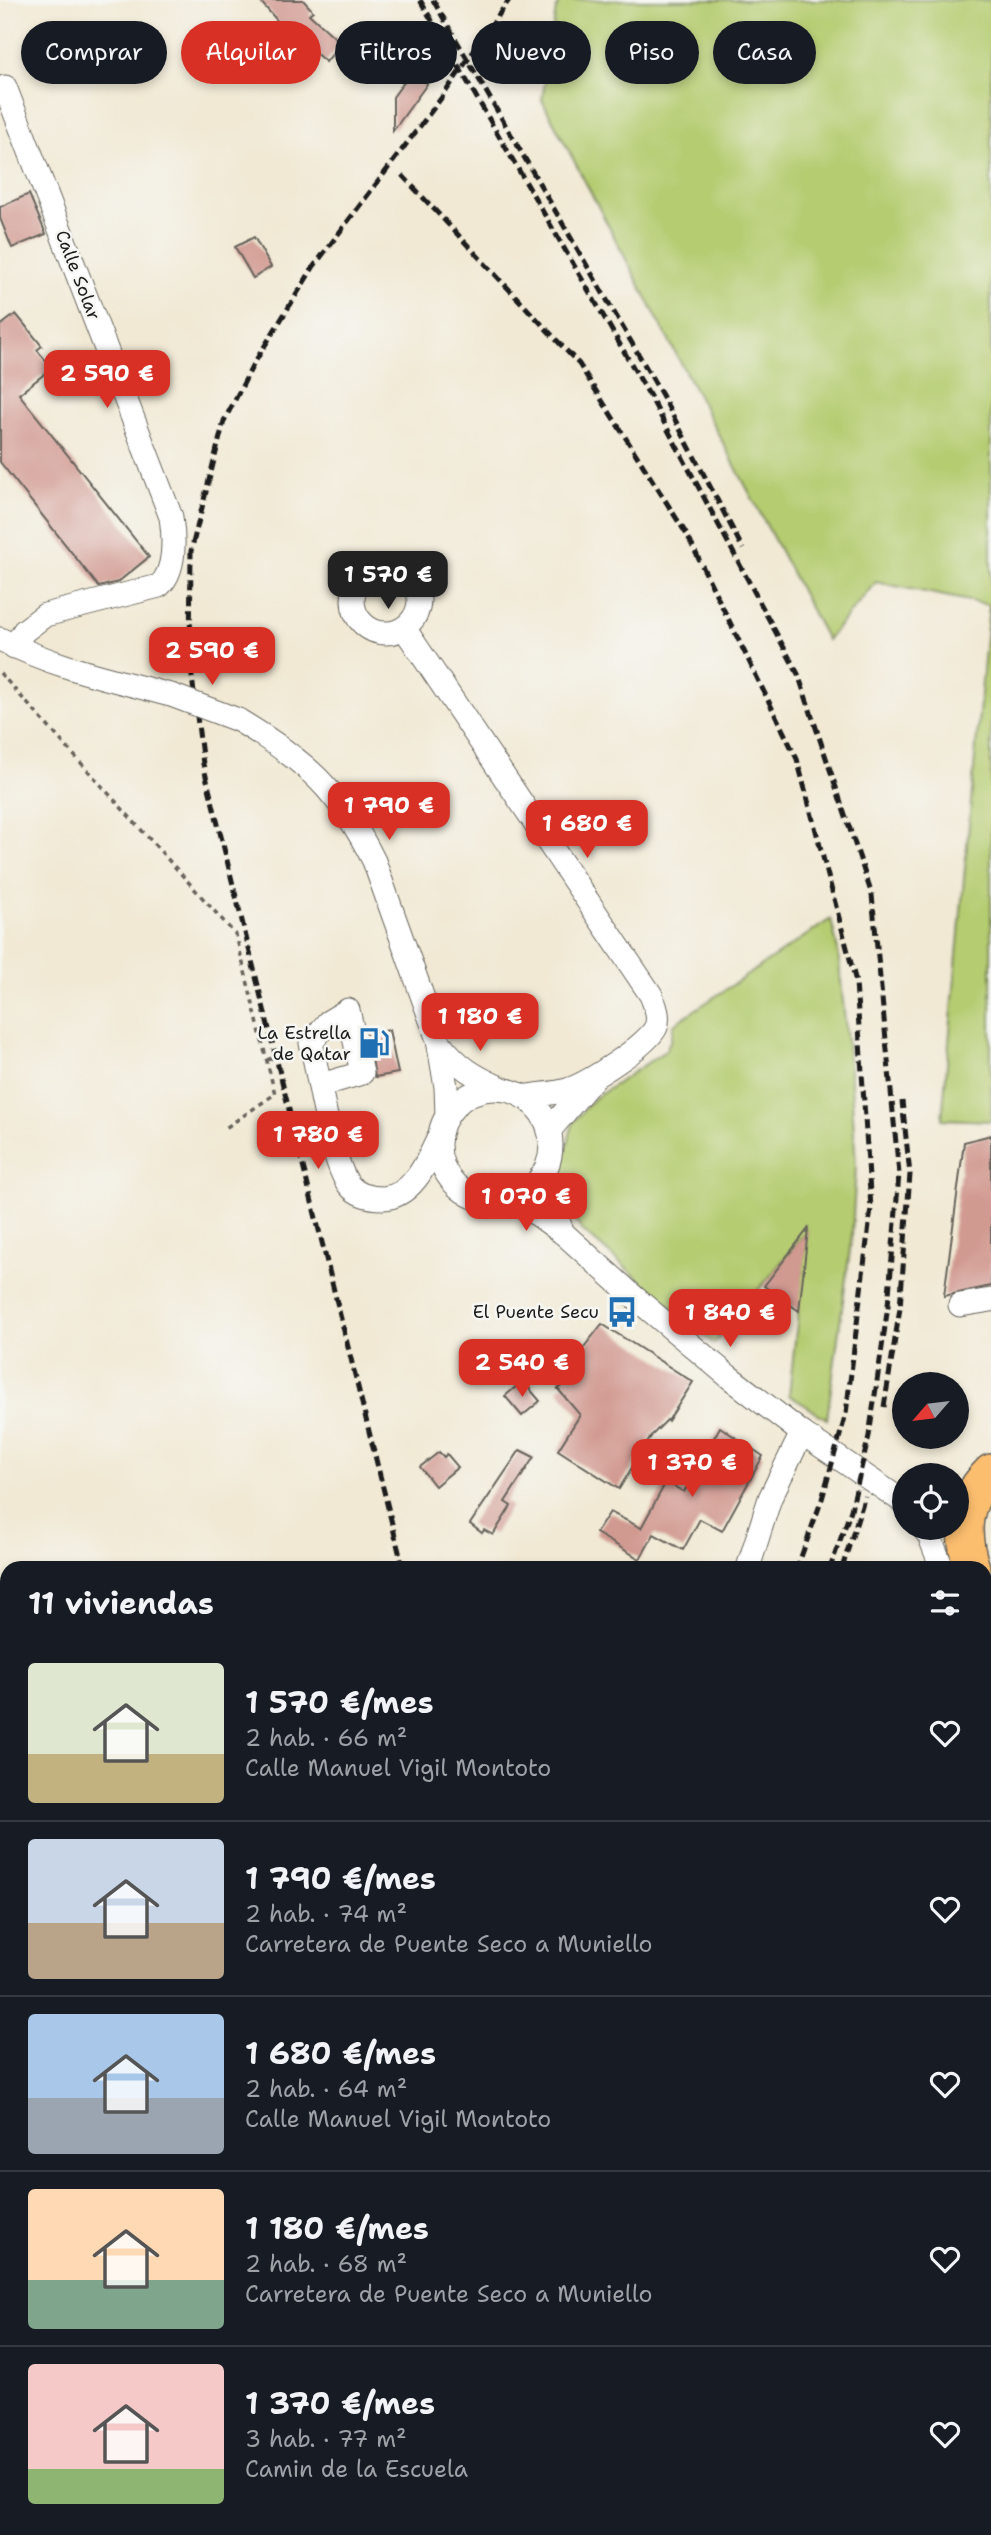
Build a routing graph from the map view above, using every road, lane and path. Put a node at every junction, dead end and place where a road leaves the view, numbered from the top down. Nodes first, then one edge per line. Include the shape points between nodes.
1 (5, 87) dead end
2 (404, 628) dead end
3 (7, 643) edge
4 (0, 674) edge
5 (438, 1040) junction
6 (312, 1044) junction
7 (267, 1060) junction
8 (594, 1078) junction
9 (321, 1085) junction
10 (513, 1093) junction
11 (443, 1127) junction
12 (223, 1129) dead end
13 (550, 1131) junction
14 (545, 1173) junction
15 (407, 1188) junction
16 (467, 1193) junction
17 (509, 1199) junction
18 (563, 1233) junction
19 (991, 1300) edge
20 (960, 1305) dead end
21 (802, 1433) junction
22 (979, 1477) edge
23 (892, 1491) edge
24 (935, 1540) edge
25 (945, 1540) edge
26 (750, 1561) edge
27 (959, 1561) edge
28 (959, 1561) edge
29 (960, 1561) edge

1 - 3 street, Calle Solar via 172,517 174,537 167,579 159,586 45,615
2 - 8 street via 651,995 657,1025 649,1037
3 - 5 street, bridge via 238,720 280,745 317,777 363,838
4 - 7 path via 236,935
5 - 10 street via 460,1066
5 - 11 street via 446,1087
6 - 7 path
6 - 9 street
6 - 9 street via 328,1022 348,1010 362,1073
7 - 12 path via 275,1094
8 - 10 street via 566,1090
8 - 13 street
9 - 15 street via 339,1167 350,1186 370,1198 388,1198
10 - 11 street via 481,1090 461,1100
10 - 13 street via 540,1111
11 - 15 street via 419,1175
11 - 16 street via 441,1159 450,1179
13 - 14 street via 551,1153
14 - 17 street via 529,1190
14 - 18 street
15 - 16 street via 438,1187
16 - 17 street via 487,1201
17 - 18 street
18 - 21 street via 697,1350
19 - 20 street
21 - 23 street
21 - 26 street via 771,1498
22 - 29 highway via 963,1522
24 - 27 street
25 - 28 street

